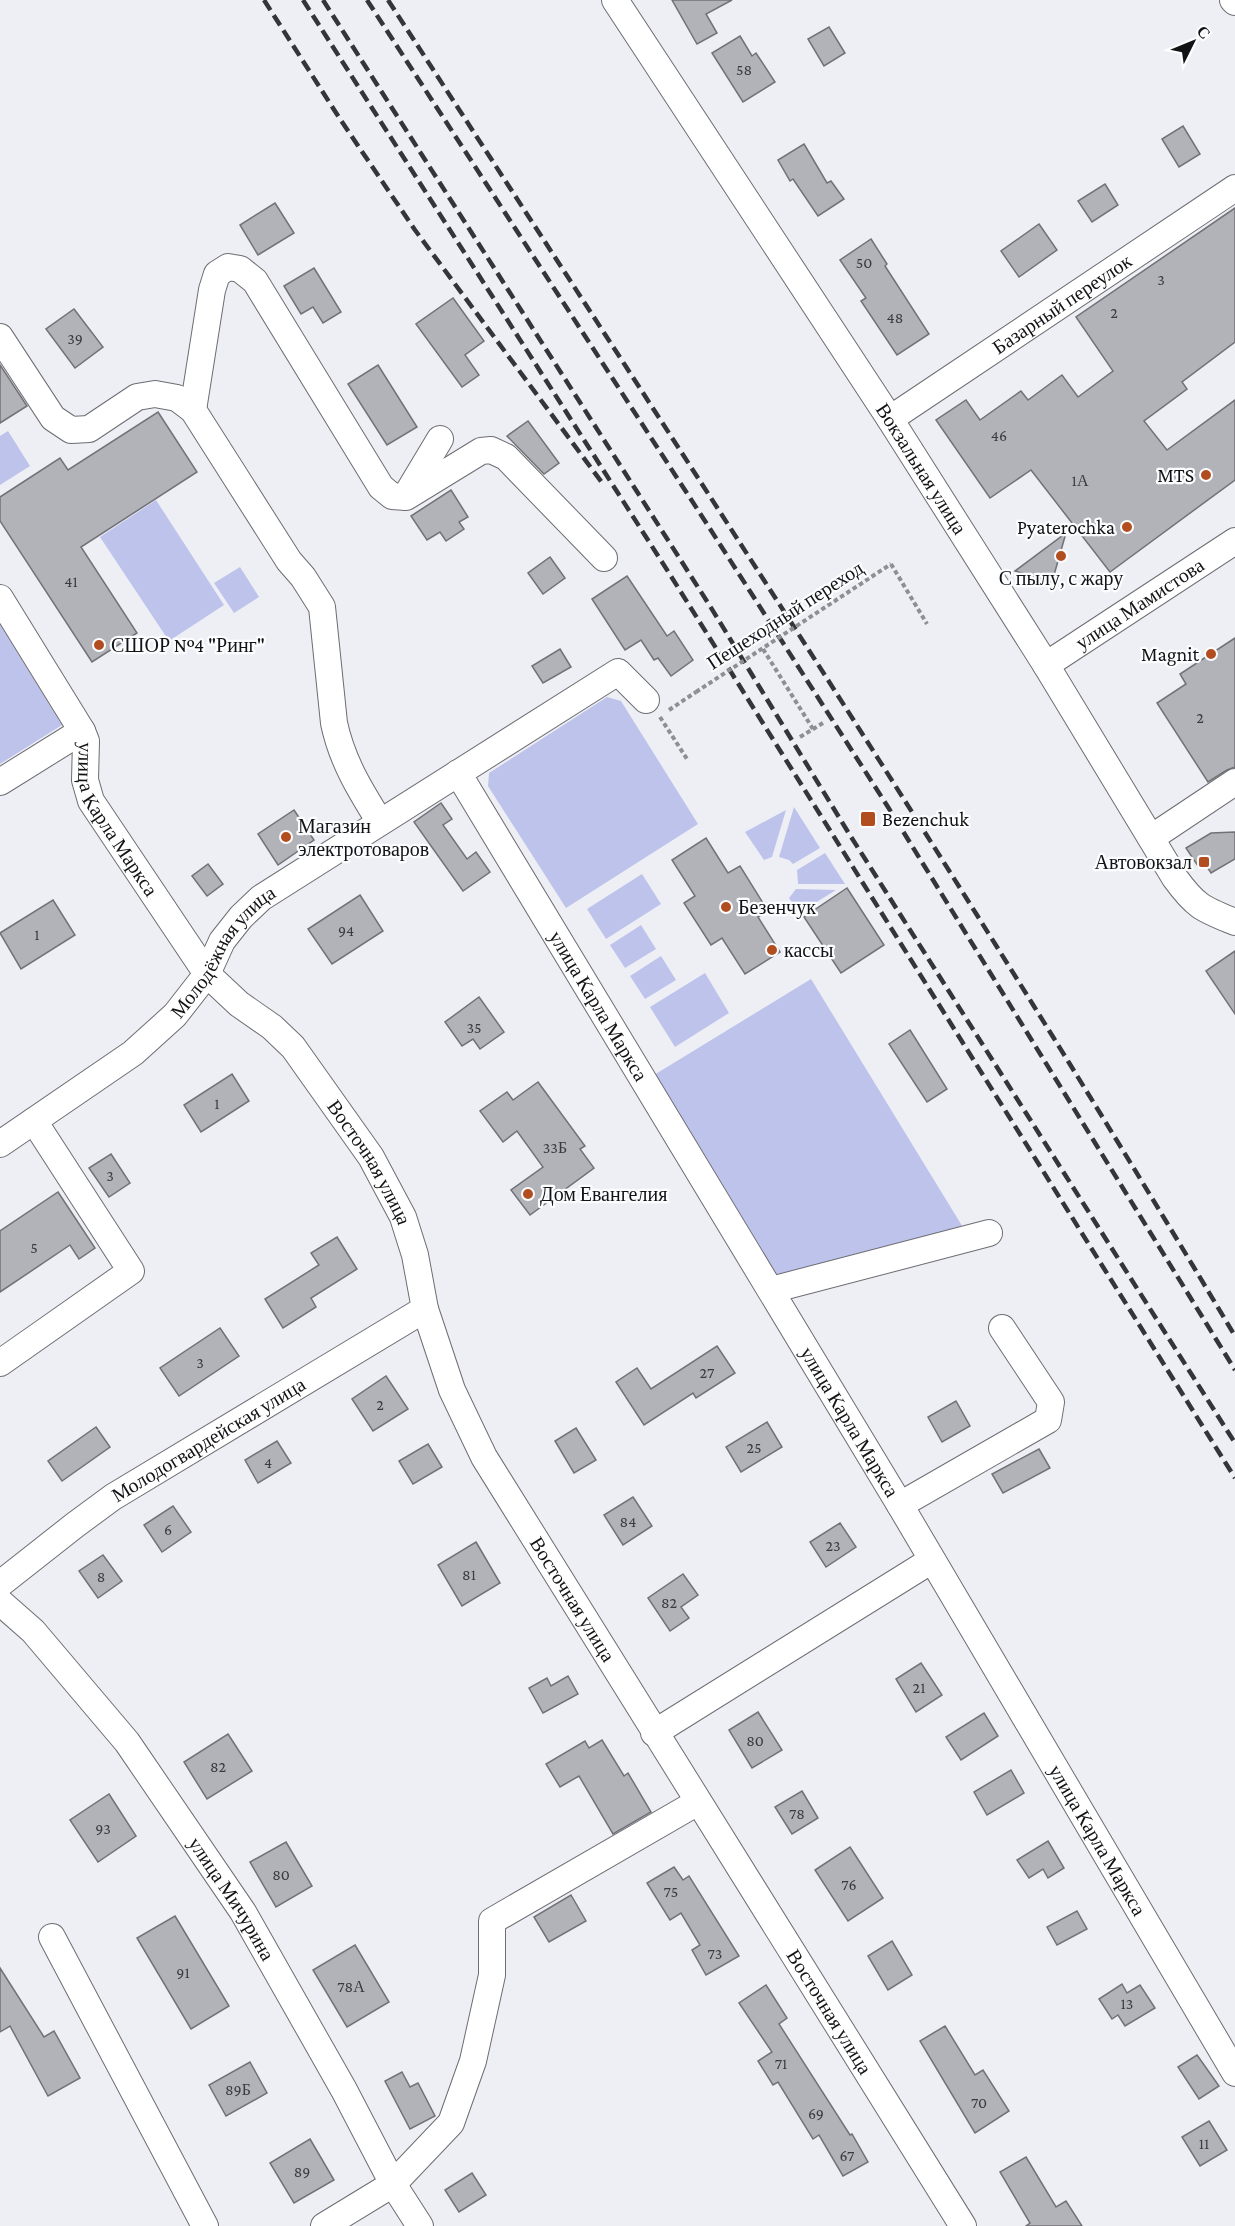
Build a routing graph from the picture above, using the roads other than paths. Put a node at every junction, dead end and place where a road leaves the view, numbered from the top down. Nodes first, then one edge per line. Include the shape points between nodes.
1 (615, 0) edge
2 (1235, 188) edge
3 (0, 337) edge
4 (193, 411) junction
5 (890, 419) junction
6 (440, 440) dead end
7 (406, 497) junction
8 (1235, 542) edge
9 (604, 558) dead end
10 (0, 598) edge
11 (1046, 665) junction
12 (646, 700) dead end
13 (82, 731) junction
14 (458, 773) junction
15 (0, 782) edge
16 (1235, 782) edge
17 (380, 822) junction
18 (1151, 838) junction
19 (1235, 922) edge
20 (207, 974) junction
21 (34, 1121) junction
22 (0, 1144) edge
23 (988, 1233) dead end
24 (771, 1290) junction
25 (425, 1309) junction
26 (1002, 1328) dead end
27 (0, 1363) edge
28 (900, 1505) junction
29 (932, 1560) junction
30 (0, 1584) edge
31 (0, 1602) edge
32 (654, 1733) junction
33 (698, 1802) junction
34 (52, 1937) dead end
35 (1235, 2073) edge
36 (393, 2184) junction
37 (205, 2226) edge
38 (324, 2226) edge
39 (420, 2226) edge
40 (963, 2226) edge

1 - 5 street, Вокзальная улица
2 - 5 street, Базарный переулок
3 - 4 street via 53,418 71,430 89,429 137,398 155,394 177,398
4 - 7 street via 217,274 228,267 240,269 255,281 381,487 392,496
4 - 17 street via 322,607 338,741 351,776
5 - 11 street, Вокзальная улица
6 - 7 street
7 - 9 street via 481,451 491,450 506,457
8 - 11 street, улица Мамистова
10 - 13 street, улица Карла Маркса
11 - 18 street, Вокзальная улица
12 - 14 street, Молодёжная улица via 618,672
13 - 15 street
13 - 20 street, улица Карла Маркса via 91,801
14 - 17 street, Молодёжная улица
14 - 24 street, улица Карла Маркса
16 - 18 street
17 - 20 street, Молодёжная улица via 261,898 222,942
18 - 19 street, Вокзальная улица via 1188,897 1208,912
20 - 21 street, Молодёжная улица via 174,1015 133,1053
20 - 25 street, Восточная улица via 293,1047 370,1157 403,1217
21 - 22 street, Молодёжная улица
21 - 27 street via 131,1271
23 - 24 street
24 - 28 street, улица Карла Маркса
25 - 30 street, Молодогвардейская улица via 113,1497
25 - 32 street, Восточная улица via 452,1390 484,1457
26 - 28 street via 1051,1402 1048,1420
28 - 29 street, улица Карла Маркса
29 - 32 street
29 - 35 street, улица Карла Маркса
31 - 36 street, улица Мичурина via 33,1631 127,1742 243,1912
32 - 33 street, Восточная улица
33 - 36 street via 492,1921 492,1975 473,2061 452,2123
33 - 40 street, Восточная улица
34 - 37 street
36 - 38 street
36 - 39 street, улица Мичурина

